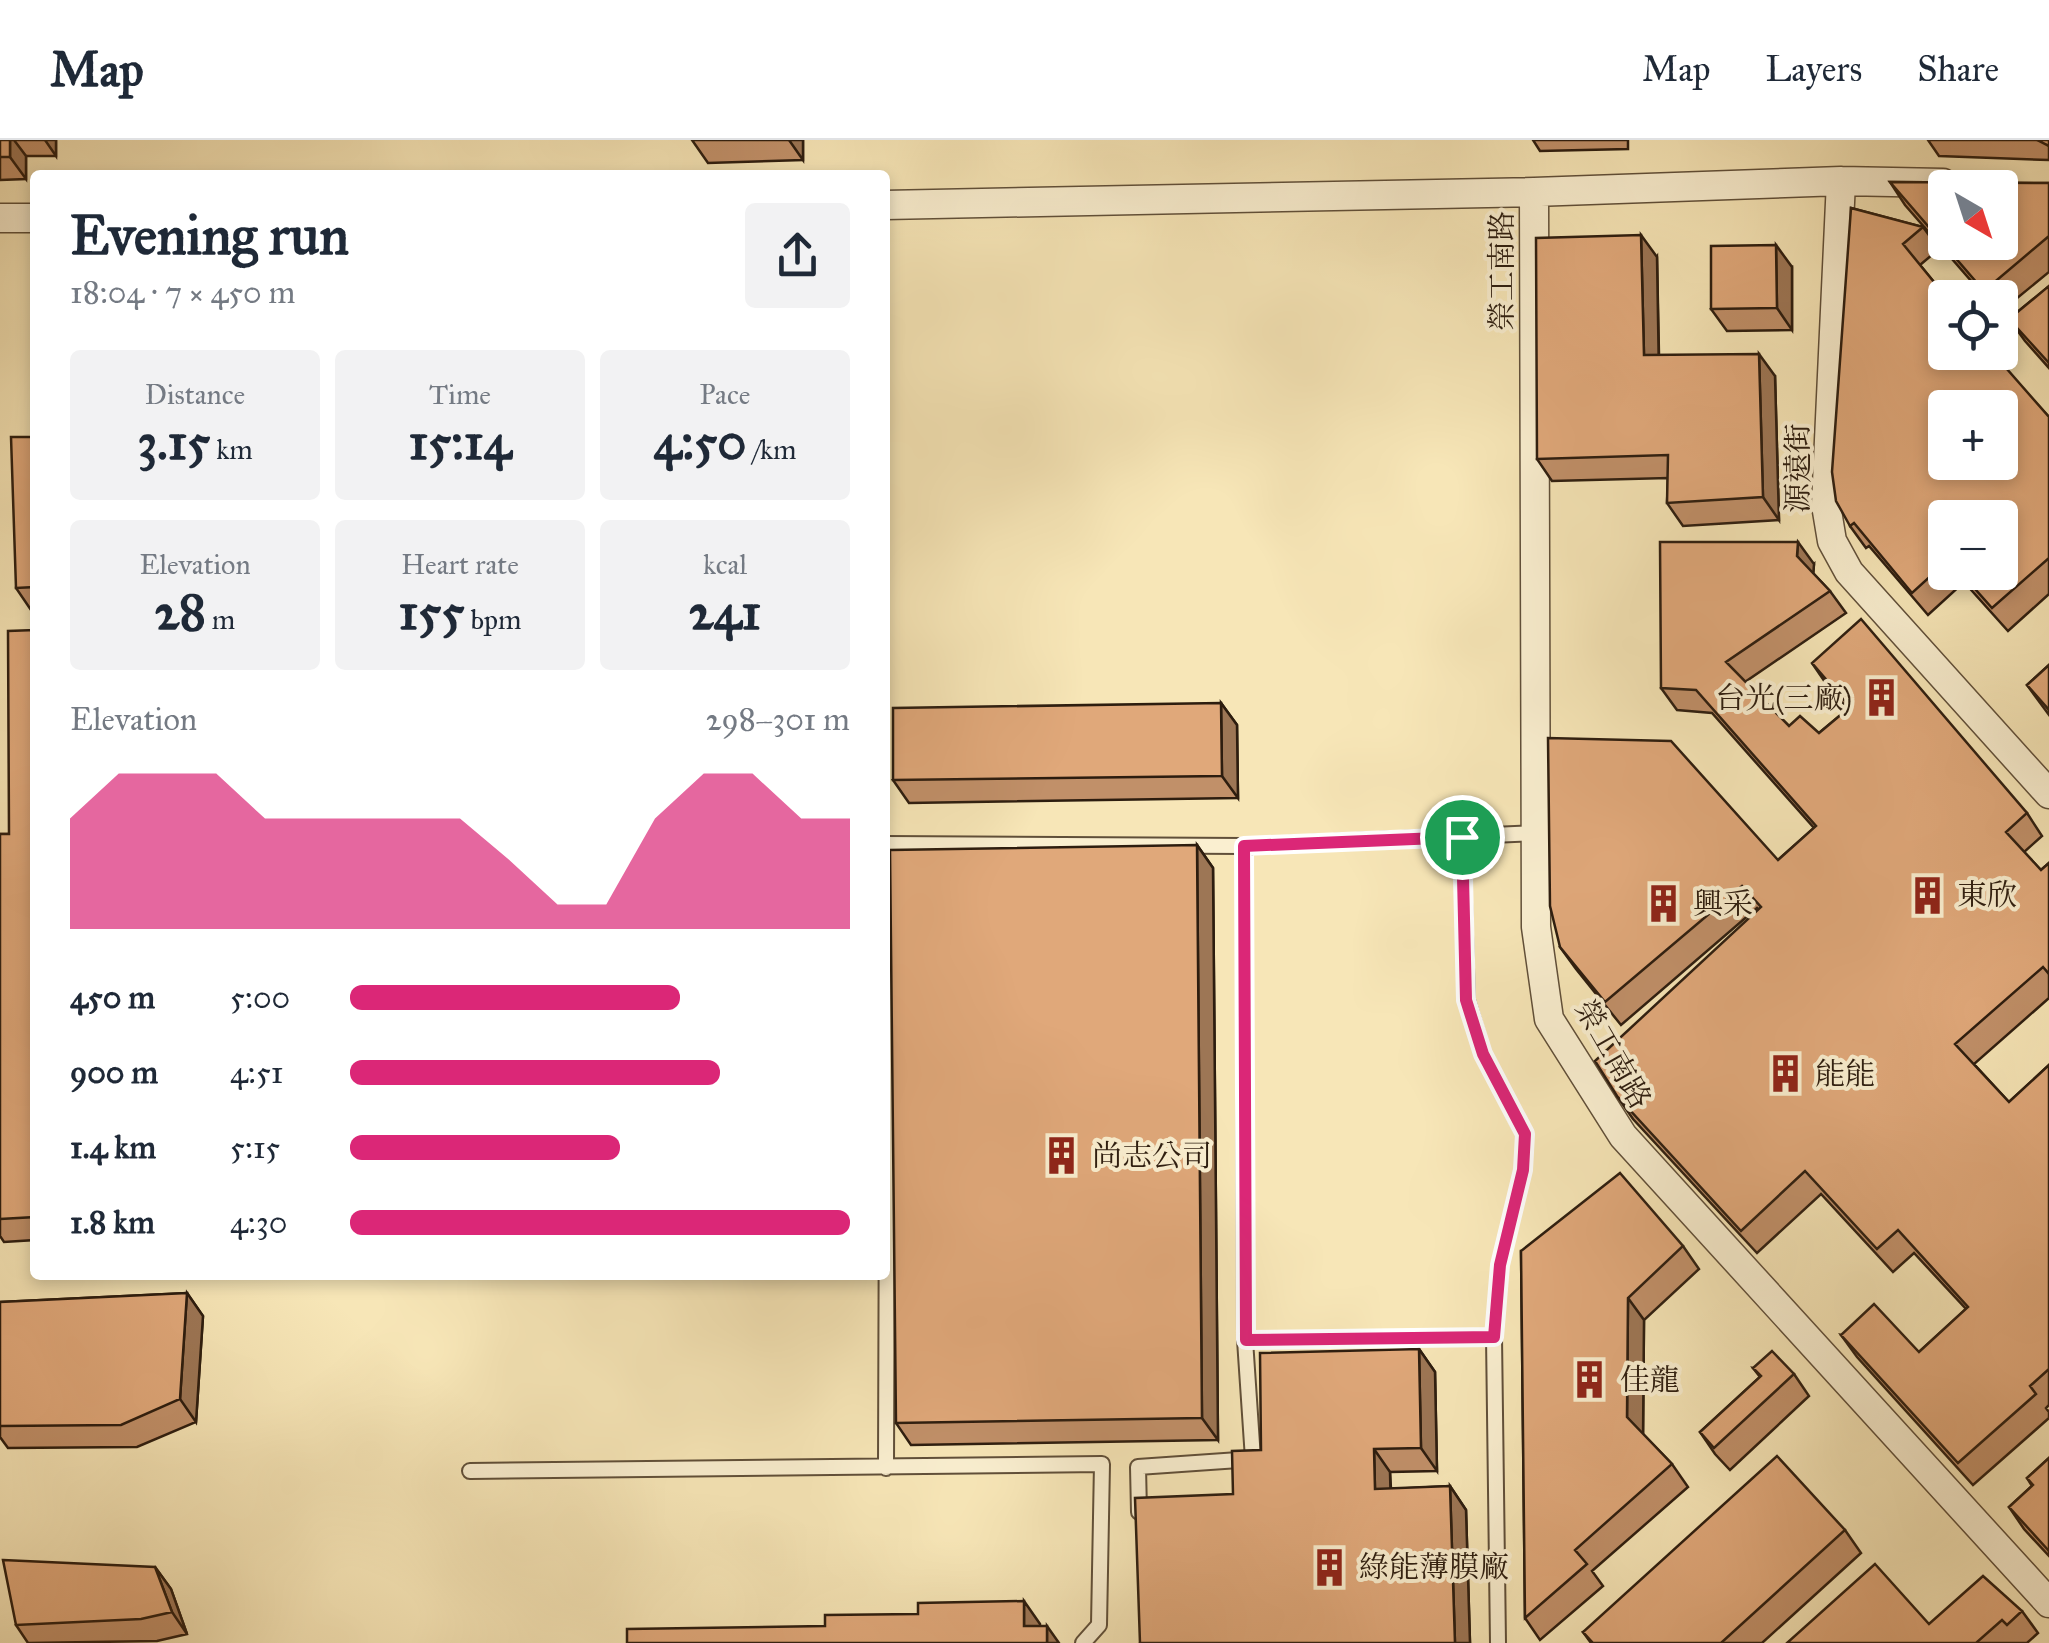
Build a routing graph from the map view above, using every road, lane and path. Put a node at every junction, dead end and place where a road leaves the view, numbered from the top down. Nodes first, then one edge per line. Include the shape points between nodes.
1 (1842, 180) junction
2 (1928, 183) edge
3 (1534, 192) junction
4 (890, 205) edge
5 (0, 218) edge
6 (30, 218) edge
7 (2049, 794) edge
8 (1538, 833) junction
9 (1462, 837) junction
10 (890, 844) edge
11 (1244, 846) junction
12 (886, 1280) edge
13 (1494, 1337) junction
14 (1246, 1340) junction
15 (886, 1468) junction
16 (470, 1471) dead end
17 (1139, 1526) edge
18 (2049, 1603) edge
19 (1083, 1643) edge
20 (1498, 1643) edge

1 - 2 street
1 - 3 street
1 - 7 street, 源遠街 via 1826,506 1832,541 1878,608
3 - 4 street
3 - 8 street, 榮工南路
5 - 6 street
8 - 9 lane
8 - 18 street, 榮工南路 via 1536,928 1549,1019 1623,1136
9 - 11 lane
9 - 13 lane via 1466,1000 1483,1054 1525,1134
10 - 11 lane
11 - 14 lane
12 - 15 lane
13 - 14 lane
13 - 20 lane
14 - 17 lane via 1253,1458 1138,1467
15 - 16 lane
15 - 19 lane via 1102,1464 1099,1625

